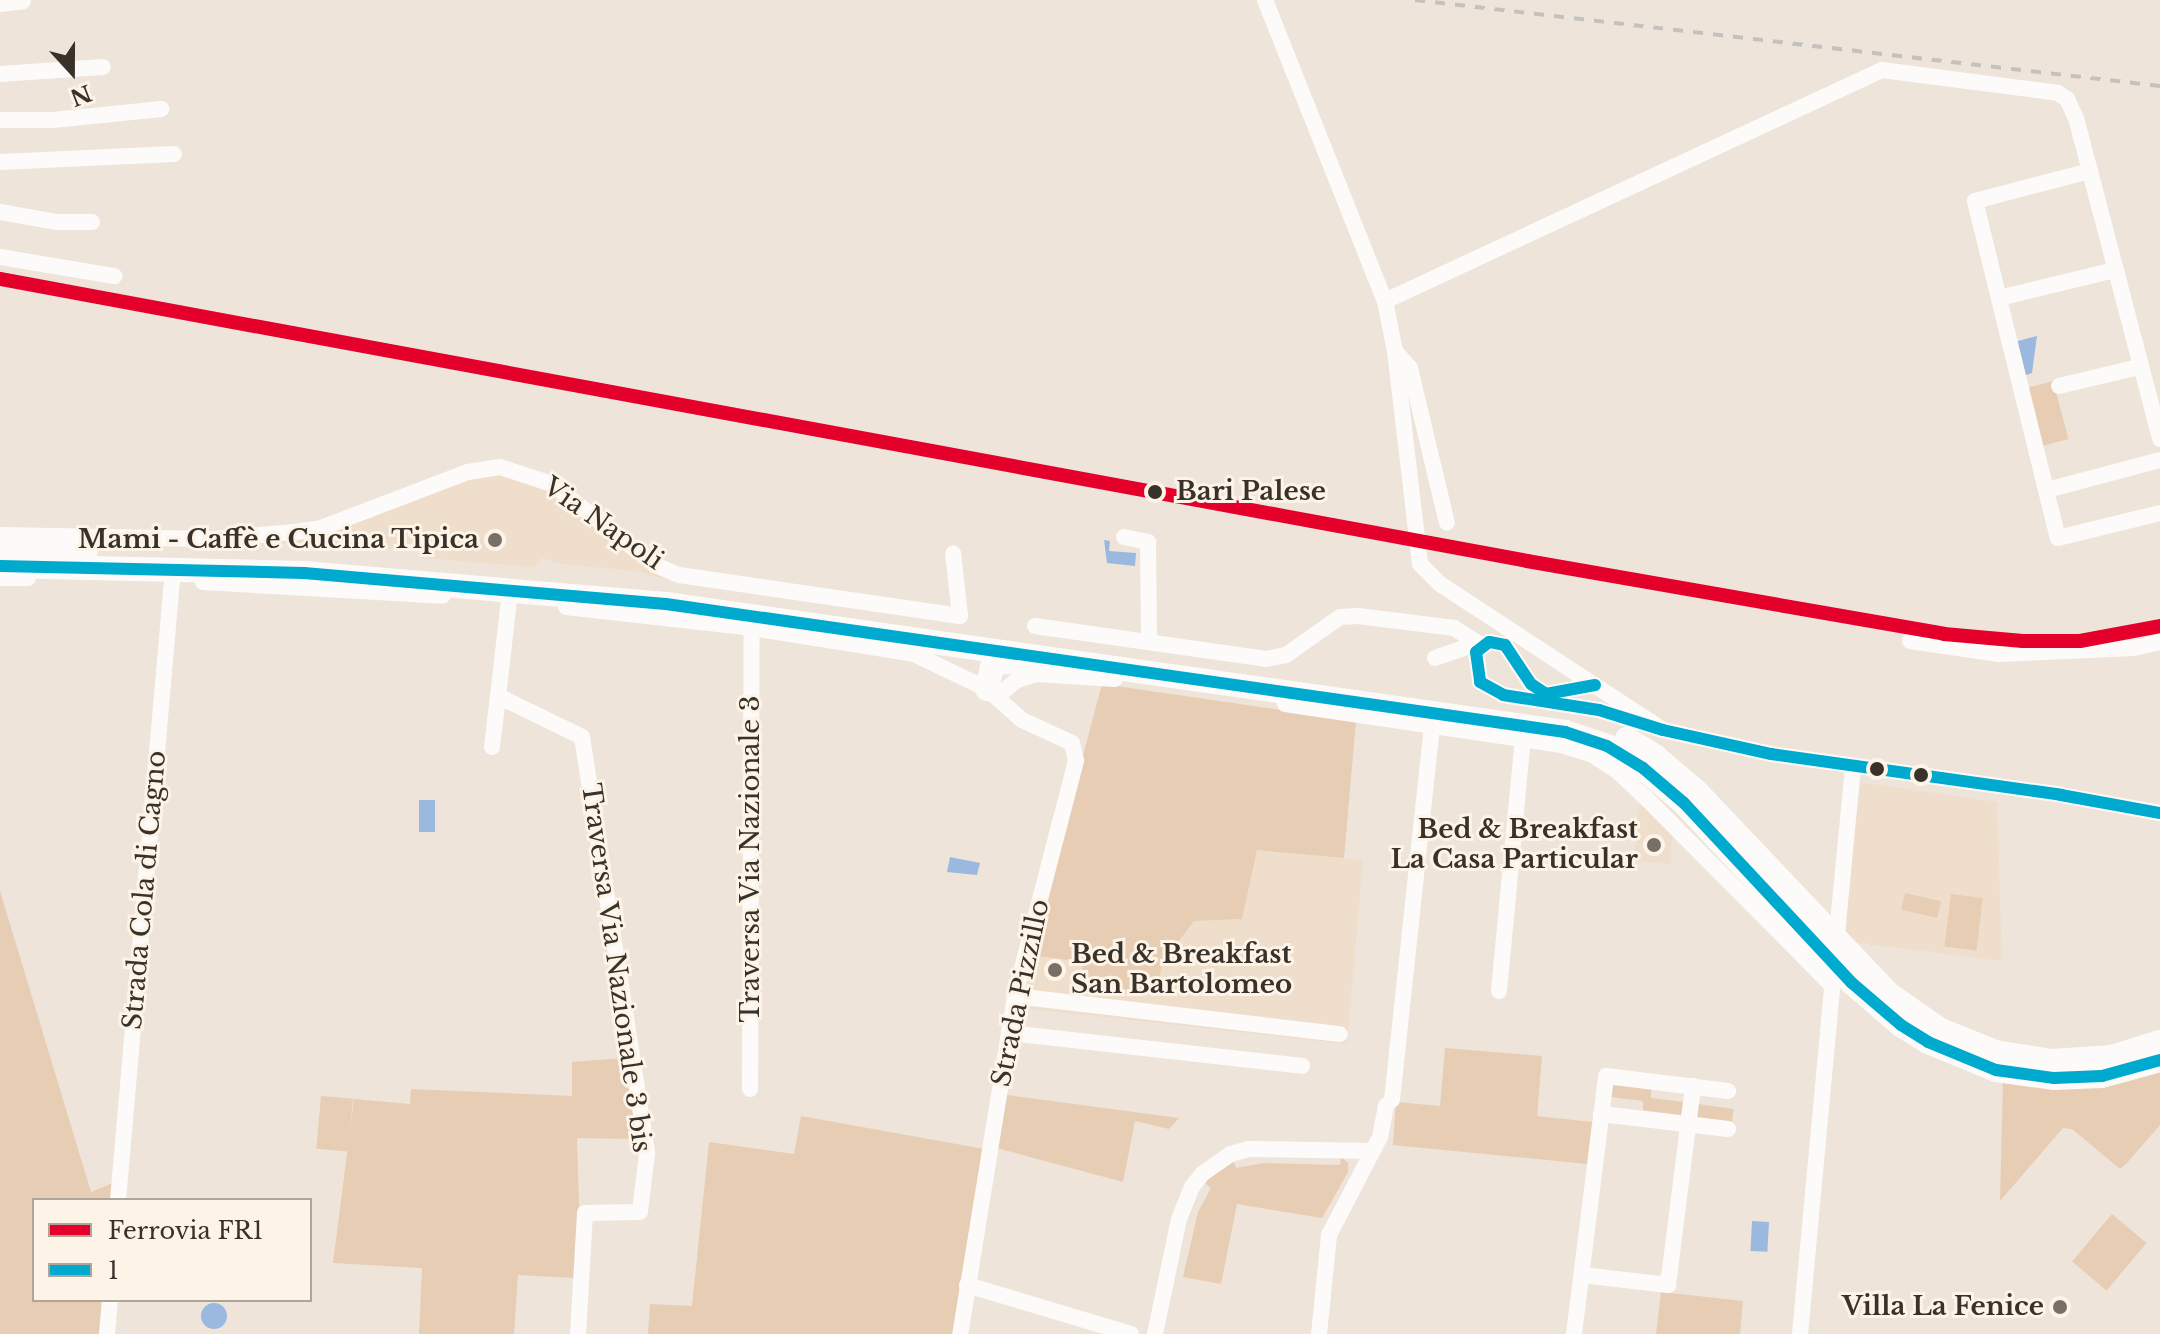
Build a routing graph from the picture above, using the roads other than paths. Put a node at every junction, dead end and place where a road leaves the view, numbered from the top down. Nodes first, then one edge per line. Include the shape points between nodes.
1 (1265, 0) edge
2 (23, 1) edge
3 (0, 4) edge
4 (103, 67) dead end
5 (0, 74) edge
6 (161, 109) dead end
7 (0, 120) edge
8 (174, 154) dead end
9 (0, 162) edge
10 (2090, 171) junction
11 (0, 212) edge
12 (92, 222) dead end
13 (0, 257) edge
14 (2115, 270) junction
15 (114, 276) dead end
16 (1999, 298) junction
17 (1385, 301) junction
18 (1395, 351) junction
19 (2139, 367) junction
20 (2059, 386) dead end
21 (2160, 439) edge
22 (2160, 460) edge
23 (2047, 490) junction
24 (2160, 513) edge
25 (1447, 523) dead end
26 (0, 535) edge
27 (1124, 537) dead end
28 (0, 549) edge
29 (953, 553) dead end
30 (0, 566) edge
31 (0, 578) edge
32 (172, 580) junction
33 (509, 600) junction
34 (1035, 626) dead end
35 (752, 628) junction
36 (924, 640) junction
37 (1910, 641) dead end
38 (1149, 642) junction
39 (2160, 642) edge
40 (1480, 644) junction
41 (1551, 655) junction
42 (1435, 658) dead end
43 (1107, 666) junction
44 (1565, 673) junction
45 (1586, 686) junction
46 (986, 689) junction
47 (1559, 691) junction
48 (498, 696) junction
49 (1611, 697) junction
50 (1599, 710) junction
51 (1432, 726) junction
52 (1663, 730) junction
53 (1523, 739) junction
54 (492, 747) dead end
55 (1853, 766) junction
56 (2160, 813) edge
57 (1781, 896) junction
58 (1850, 979) junction
59 (1499, 991) dead end
60 (1015, 996) junction
61 (1009, 1033) junction
62 (1340, 1034) dead end
63 (2160, 1042) edge
64 (2160, 1060) edge
65 (1302, 1066) dead end
66 (1693, 1086) junction
67 (750, 1089) dead end
68 (1728, 1091) dead end
69 (1601, 1114) junction
70 (1688, 1124) junction
71 (1728, 1129) dead end
72 (1373, 1151) junction
73 (118, 1198) edge
74 (1582, 1275) junction
75 (967, 1285) junction
76 (110, 1302) edge
77 (107, 1334) edge
78 (578, 1334) edge
79 (960, 1334) edge
80 (1131, 1334) edge
81 (1155, 1334) edge
82 (1319, 1334) edge
83 (1574, 1334) edge
84 (1800, 1334) edge

1 - 17 street
2 - 3 street
4 - 5 street
6 - 7 street
8 - 9 street
10 - 14 street
10 - 16 street via 1975,201
10 - 17 street via 2076,118 2058,93 1882,70
11 - 12 street
13 - 15 street
14 - 16 street
14 - 19 street
16 - 23 street
17 - 18 street
18 - 25 street via 1410,368
18 - 41 street via 1416,554 1425,572
19 - 20 street
19 - 21 street
22 - 23 street
23 - 24 street via 2058,538
26 - 29 street, Via Napoli via 212,539 296,532 321,528 468,472 500,467 552,484 655,565 679,575 960,616
27 - 38 street via 1148,542
28 - 57 highway via 231,553 681,590 1568,717 1615,732 1655,756 1697,792
30 - 36 highway via 209,569 449,584 666,604
31 - 32 street
32 - 33 street
32 - 73 street, Strada Cola di Cagno
33 - 35 street
33 - 48 street
34 - 38 street
35 - 46 street via 901,651
35 - 67 street, Traversa Via Nazionale 3
36 - 43 highway
36 - 46 highway via 943,652 968,656
37 - 39 street via 1999,654 2134,648
38 - 40 street via 1266,659 1286,655 1340,617 1358,616 1454,628
40 - 42 street
40 - 47 street via 1505,645 1538,692
40 - 50 street via 1474,662 1480,682 1489,690
41 - 44 street
41 - 45 street
43 - 46 highway via 1062,669 998,662
43 - 57 highway via 1523,725 1607,746 1684,803
44 - 45 street
44 - 47 street
45 - 47 street
45 - 49 street
45 - 50 street
46 - 51 street via 1027,676 1098,677
46 - 60 street, Strada Pizzillo via 1022,720 1072,743 1076,761
48 - 54 street
48 - 78 street, Traversa Via Nazionale 3 bis via 582,737 647,1153 640,1212 585,1213
49 - 50 street
49 - 52 street
50 - 52 street
51 - 53 street
51 - 72 street via 1389,1103
52 - 55 street
53 - 58 street via 1591,754 1616,770
53 - 59 street
55 - 56 street
55 - 58 street
57 - 58 highway
58 - 63 highway via 1964,1041 2023,1058 2084,1061
58 - 64 highway via 1928,1042 1996,1070 2093,1077
58 - 84 street
60 - 61 street, Strada Pizzillo
60 - 62 street
61 - 65 street
61 - 75 street, Strada Pizzillo
66 - 68 street
66 - 69 street via 1606,1076
66 - 70 street
69 - 70 street
69 - 74 street
70 - 71 street
70 - 74 street via 1668,1285
72 - 81 street via 1249,1149 1231,1154 1202,1174 1181,1211
72 - 82 street via 1329,1235
74 - 83 street
75 - 79 street, Strada Pizzillo
75 - 80 street
76 - 77 street

